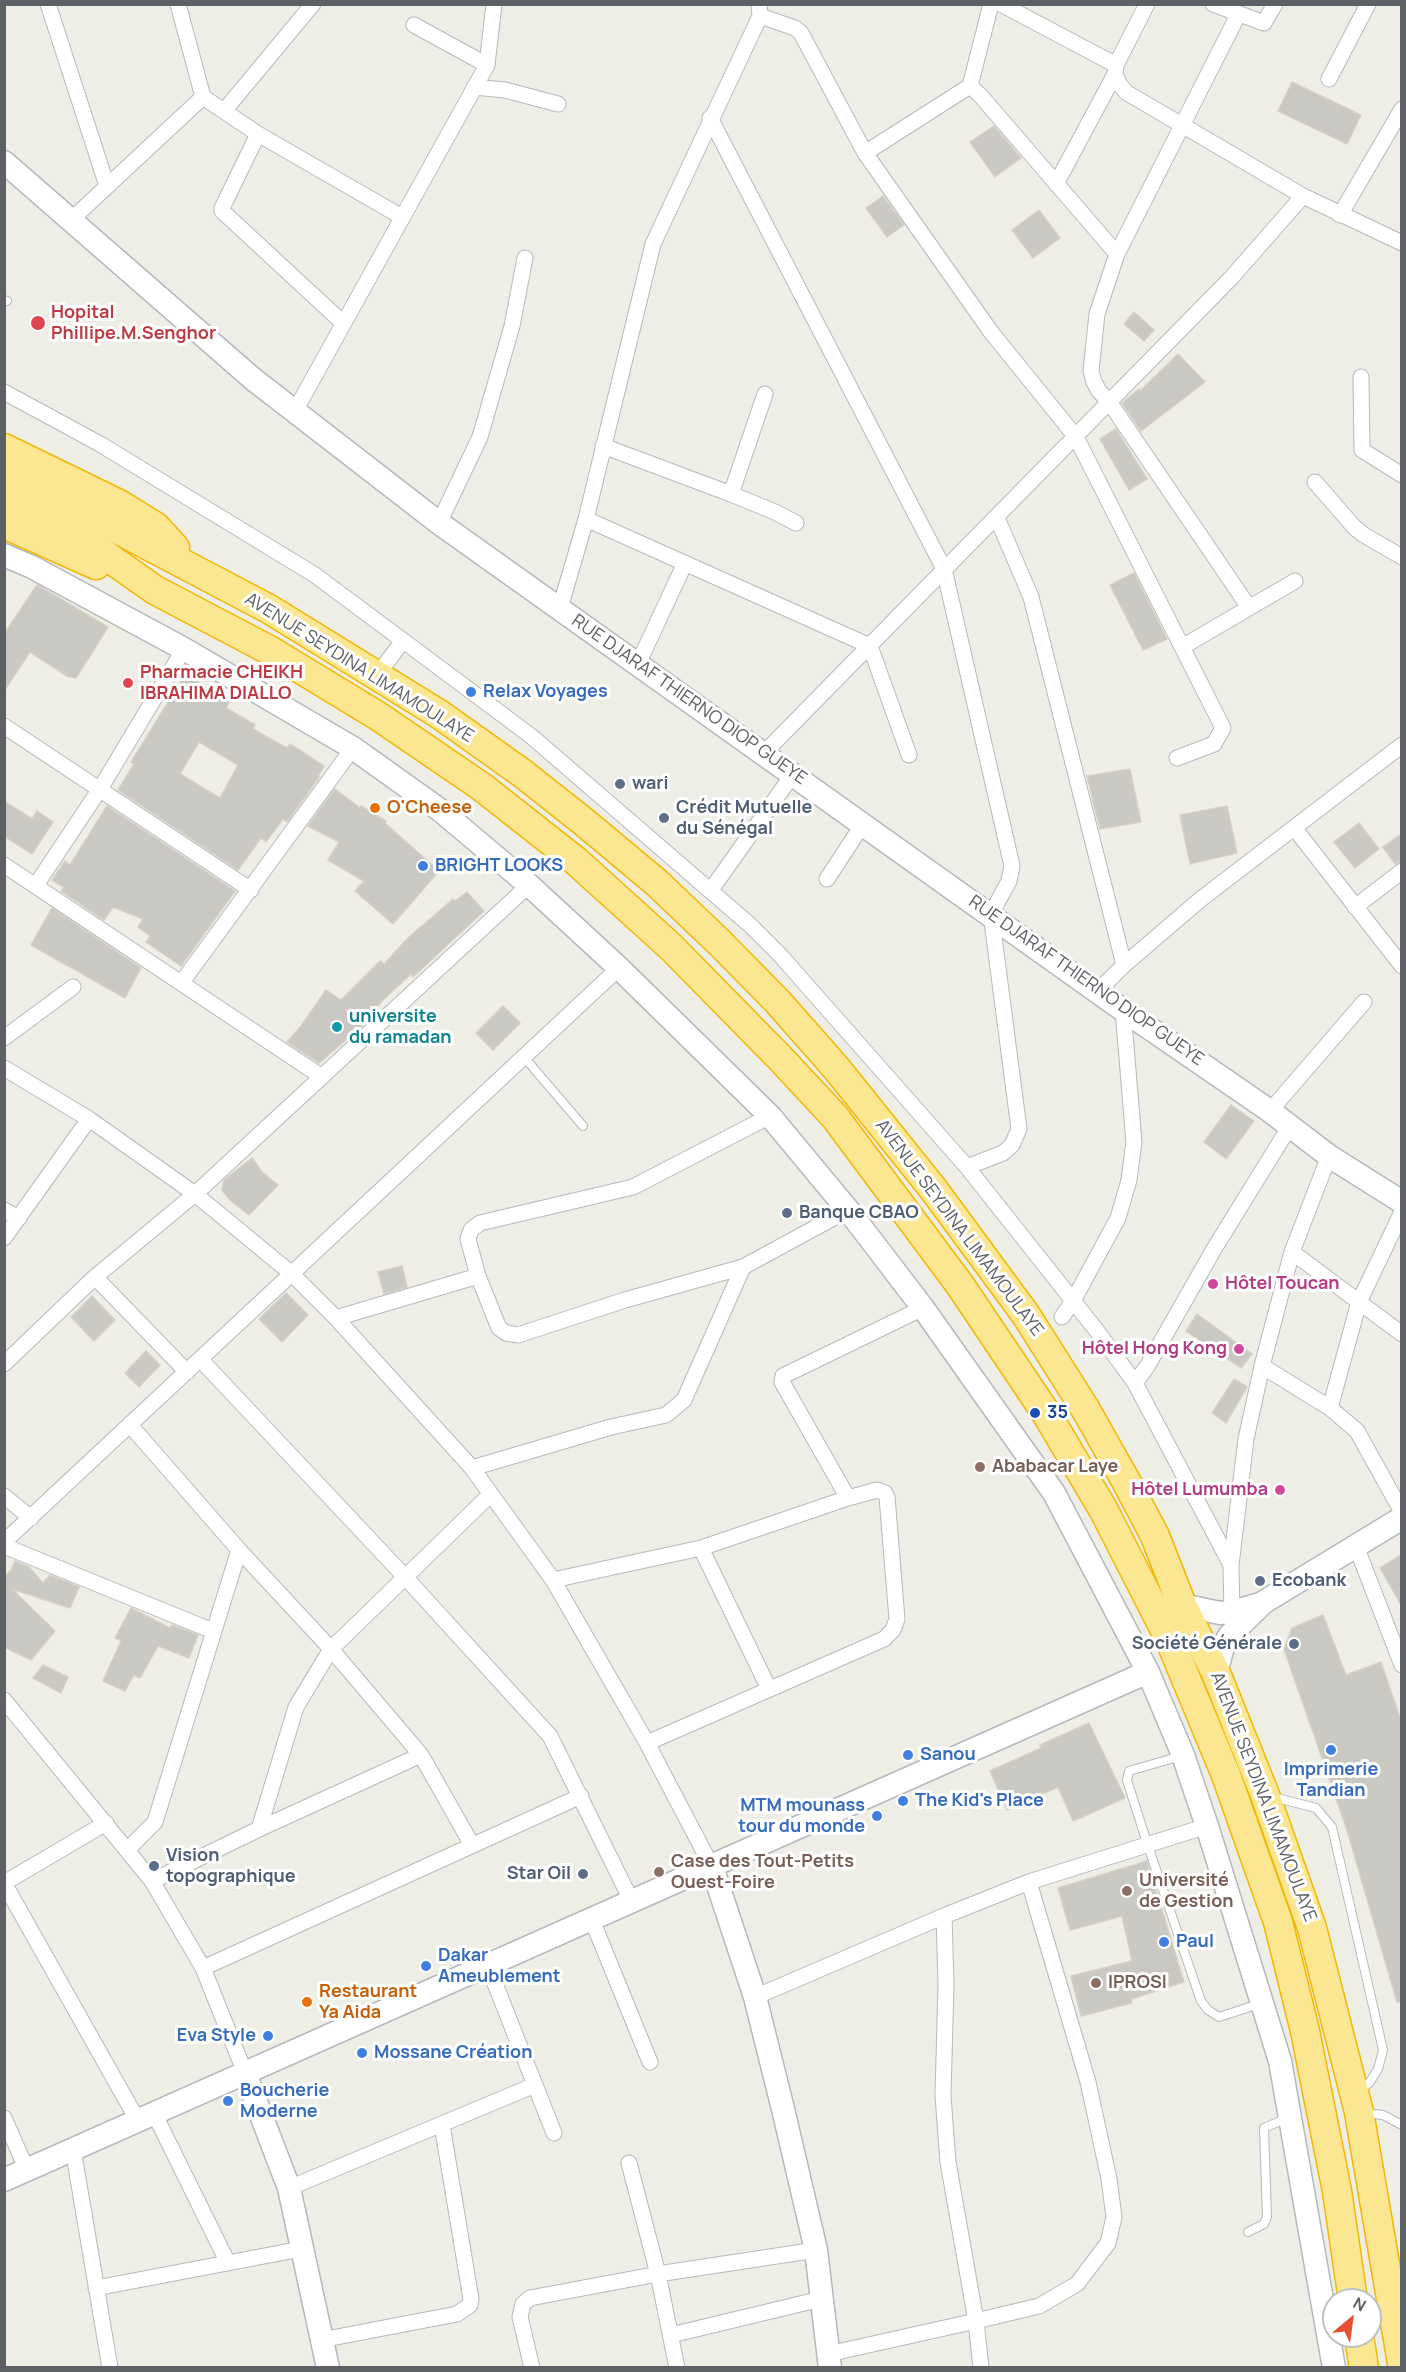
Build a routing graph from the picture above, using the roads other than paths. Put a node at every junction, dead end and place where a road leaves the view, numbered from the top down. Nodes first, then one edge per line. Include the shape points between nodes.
1 (48, 4) edge
2 (178, 4) edge
3 (313, 4) edge
4 (494, 4) edge
5 (991, 4) edge
6 (1001, 4) edge
7 (1147, 4) edge
8 (1214, 4) edge
9 (1275, 4) edge
10 (1368, 4) edge
11 (759, 10) edge
12 (1238, 15) junction
13 (414, 25) dead end
14 (487, 65) junction
15 (1116, 70) junction
16 (1329, 79) dead end
17 (970, 86) junction
18 (474, 87) junction
19 (203, 97) junction
20 (558, 104) dead end
21 (1401, 109) edge
22 (224, 111) junction
23 (710, 118) junction
24 (1182, 126) junction
25 (258, 134) junction
26 (865, 153) junction
27 (4, 162) edge
28 (1056, 184) junction
29 (107, 186) junction
30 (1303, 196) junction
31 (1340, 215) junction
32 (402, 217) junction
33 (72, 219) junction
34 (1401, 243) edge
35 (1116, 254) junction
36 (525, 258) dead end
37 (343, 323) junction
38 (1361, 377) dead end
39 (4, 392) edge
40 (765, 394) dead end
41 (1110, 403) junction
42 (295, 411) junction
43 (1076, 437) junction
44 (603, 446) junction
45 (4, 448) edge
46 (4, 474) edge
47 (1401, 475) edge
48 (1315, 482) dead end
49 (731, 494) junction
50 (4, 498) edge
51 (997, 518) junction
52 (586, 519) junction
53 (439, 523) junction
54 (796, 523) dead end
55 (4, 524) edge
56 (4, 555) edge
57 (1401, 557) edge
58 (685, 563) junction
59 (192, 567) junction
60 (944, 569) junction
61 (1295, 581) dead end
62 (155, 590) junction
63 (1248, 606) junction
64 (560, 608) junction
65 (403, 641) junction
66 (870, 646) junction
67 (1182, 647) junction
68 (184, 649) junction
69 (638, 664) junction
70 (377, 675) junction
71 (4, 726) edge
72 (1401, 745) edge
73 (353, 748) junction
74 (765, 753) junction
75 (909, 755) dead end
76 (1177, 758) dead end
77 (793, 774) junction
78 (100, 789) junction
79 (863, 824) junction
80 (1295, 829) junction
81 (4, 865) edge
82 (1401, 871) edge
83 (826, 879) dead end
84 (36, 885) junction
85 (529, 885) junction
86 (250, 890) junction
87 (711, 890) junction
88 (1355, 907) junction
89 (991, 914) junction
90 (1124, 965) junction
91 (1401, 966) edge
92 (619, 968) junction
93 (182, 982) junction
94 (73, 987) dead end
95 (1099, 990) junction
96 (1364, 1002) dead end
97 (1123, 1010) junction
98 (4, 1038) edge
99 (524, 1057) junction
100 (4, 1068) edge
101 (322, 1077) junction
102 (1270, 1111) junction
103 (770, 1116) junction
104 (89, 1119) junction
105 (583, 1126) dead end
106 (1290, 1126) junction
107 (1329, 1156) junction
108 (967, 1167) junction
109 (195, 1194) junction
110 (1401, 1202) edge
111 (4, 1210) edge
112 (848, 1210) junction
113 (1401, 1212) edge
114 (19, 1218) junction
115 (4, 1238) edge
116 (1292, 1252) junction
117 (743, 1267) junction
118 (292, 1274) junction
119 (478, 1276) junction
120 (95, 1277) junction
121 (1073, 1301) junction
122 (1359, 1302) junction
123 (923, 1308) junction
124 (1062, 1317) dead end
125 (336, 1318) junction
126 (1401, 1334) edge
127 (200, 1359) junction
128 (6, 1360) edge
129 (1262, 1366) junction
130 (187, 1372) junction
131 (1135, 1383) junction
132 (1330, 1408) junction
133 (130, 1425) junction
134 (472, 1468) junction
135 (491, 1494) junction
136 (4, 1496) edge
137 (848, 1498) junction
138 (1401, 1512) edge
139 (31, 1518) junction
140 (1401, 1518) edge
141 (4, 1544) edge
142 (1356, 1546) junction
143 (701, 1548) junction
144 (239, 1550) junction
145 (1231, 1564) junction
146 (405, 1578) junction
147 (553, 1580) junction
148 (1264, 1602) junction
149 (1182, 1605) junction
150 (1232, 1612) junction
151 (213, 1631) junction
152 (331, 1649) junction
153 (1401, 1665) edge
154 (1148, 1672) junction
155 (1216, 1673) junction
156 (769, 1689) junction
157 (4, 1700) edge
158 (647, 1743) junction
159 (422, 1755) junction
160 (1183, 1755) junction
161 (1265, 1795) junction
162 (581, 1796) junction
163 (106, 1823) junction
164 (1207, 1826) junction
165 (260, 1828) junction
166 (1147, 1843) junction
167 (472, 1845) junction
168 (127, 1850) junction
169 (712, 1867) junction
170 (152, 1881) junction
171 (1029, 1882) junction
172 (4, 1883) edge
173 (632, 1902) junction
174 (944, 1916) junction
175 (592, 1920) junction
176 (488, 1966) junction
177 (203, 1968) junction
178 (755, 1997) junction
179 (1263, 2003) junction
180 (650, 2062) dead end
181 (245, 2073) junction
182 (535, 2085) junction
183 (1357, 2104) junction
184 (146, 2117) junction
185 (1292, 2117) junction
186 (4, 2118) edge
187 (442, 2125) junction
188 (1401, 2125) edge
189 (554, 2133) dead end
190 (73, 2150) junction
191 (629, 2163) dead end
192 (27, 2170) junction
193 (4, 2180) edge
194 (289, 2188) junction
195 (1248, 2232) dead end
196 (302, 2249) junction
197 (816, 2250) junction
198 (228, 2263) junction
199 (658, 2274) junction
200 (96, 2288) junction
201 (1351, 2288) edge
202 (821, 2299) junction
203 (976, 2321) junction
204 (671, 2335) junction
205 (321, 2340) junction
206 (1361, 2348) edge
207 (829, 2361) edge
208 (1401, 2363) edge
209 (110, 2367) edge
210 (324, 2367) edge
211 (532, 2367) edge
212 (677, 2367) edge
213 (981, 2367) edge
214 (1334, 2367) edge
215 (1364, 2367) edge

1 - 29 street
2 - 19 street
3 - 22 street
4 - 14 street
5 - 17 street
6 - 15 street
7 - 15 street
8 - 12 street
9 - 12 street via 1264,23
10 - 16 street
11 - 23 street
11 - 26 street via 801,33
12 - 24 street
13 - 14 street
14 - 18 street
15 - 24 street via 1127,93
15 - 28 street
17 - 26 street
17 - 28 street
18 - 20 street via 505,90
18 - 32 street
19 - 22 street
19 - 29 street
21 - 31 street
22 - 25 street
23 - 44 street via 653,243
23 - 60 street
24 - 30 street
24 - 35 street
25 - 32 street
25 - 37 street via 222,212
26 - 43 street via 991,332
27 - 33 street, RUE DJARAF THIERNO DIOP GUEYE
28 - 35 street
29 - 33 street
30 - 31 street
30 - 41 street via 1231,279
31 - 34 street
32 - 37 street
33 - 42 street, RUE DJARAF THIERNO DIOP GUEYE via 244,372
35 - 41 street via 1097,314 1091,371 1094,382
36 - 53 street via 512,326 480,437
37 - 42 street
38 - 47 street via 1362,450
39 - 65 street via 100,444 315,575
40 - 49 street
41 - 43 street
41 - 63 street
42 - 53 street, RUE DJARAF THIERNO DIOP GUEYE
43 - 51 street
43 - 67 street
44 - 49 street
44 - 52 street
45 - 59 highway via 119,504 156,527
46 - 59 highway, AVENUE SEYDINA LIMAMOULAYE
48 - 57 street via 1355,528
49 - 54 street
50 - 62 highway, AVENUE SEYDINA LIMAMOULAYE via 81,538
51 - 60 street
51 - 90 street via 1031,597
52 - 58 street
52 - 64 street
53 - 64 street, RUE DJARAF THIERNO DIOP GUEYE
55 - 62 highway
56 - 68 street
58 - 66 street
58 - 69 street
59 - 70 highway, AVENUE SEYDINA LIMAMOULAYE
60 - 66 street
60 - 89 street via 1012,866 1009,881
61 - 63 street
62 - 201 highway, AVENUE SEYDINA LIMAMOULAYE via 271,651 378,716 482,787 576,861 671,947 835,1117 960,1285 1046,1413 1103,1509 1169,1638 1226,1775 1278,1922 1300,2009 1337,2191
63 - 67 street
64 - 69 street, RUE DJARAF THIERNO DIOP GUEYE
65 - 70 street
65 - 87 street via 531,736
66 - 74 street
66 - 75 street
67 - 76 street via 1222,728 1214,744
68 - 73 street
68 - 78 street
69 - 74 street, RUE DJARAF THIERNO DIOP GUEYE
70 - 149 highway, AVENUE SEYDINA LIMAMOULAYE via 522,773 657,883 728,951 837,1069 934,1190 1026,1315 1126,1481 1155,1536
71 - 78 street
72 - 80 street
73 - 85 street via 440,810
73 - 86 street
74 - 77 street, RUE DJARAF THIERNO DIOP GUEYE
77 - 79 street, RUE DJARAF THIERNO DIOP GUEYE
77 - 87 street
78 - 84 street
78 - 86 street
79 - 83 street
79 - 89 street, RUE DJARAF THIERNO DIOP GUEYE
80 - 88 street
80 - 90 street via 1201,899
81 - 84 street
82 - 88 street
84 - 93 street
85 - 92 street
85 - 101 street
86 - 93 street
87 - 108 street via 780,955
88 - 91 street
89 - 95 street, RUE DJARAF THIERNO DIOP GUEYE
89 - 108 street via 1019,1129 1012,1146 1003,1153
90 - 95 street
92 - 99 street
92 - 103 street
93 - 101 street
94 - 98 street
95 - 97 street, RUE DJARAF THIERNO DIOP GUEYE
96 - 102 street
97 - 102 street, RUE DJARAF THIERNO DIOP GUEYE
97 - 121 street via 1134,1142 1129,1180 1118,1218
99 - 105 lane
99 - 118 street
100 - 104 street
101 - 109 street
102 - 106 street, RUE DJARAF THIERNO DIOP GUEYE
103 - 112 street
103 - 119 street via 633,1187 480,1223 468,1239
104 - 109 street
104 - 114 street
106 - 107 street, RUE DJARAF THIERNO DIOP GUEYE
106 - 131 street
107 - 110 street, RUE DJARAF THIERNO DIOP GUEYE
107 - 116 street
108 - 121 street
109 - 118 street
109 - 120 street
111 - 114 street
112 - 117 street
112 - 123 street
113 - 122 street
114 - 115 street
116 - 122 street
116 - 129 street
117 - 119 street via 518,1335 499,1328
117 - 134 street via 684,1400 666,1415
118 - 125 street
118 - 127 street
119 - 125 street
120 - 128 street
120 - 130 street
121 - 124 street
121 - 131 street
122 - 126 street
122 - 132 street
123 - 137 street via 787,1373 782,1379
123 - 154 street via 1054,1493
125 - 134 street
127 - 130 street
127 - 146 street
129 - 132 street
129 - 145 street via 1246,1438
130 - 133 street
131 - 145 street
132 - 138 street via 1356,1431
133 - 139 street
133 - 144 street
134 - 135 street
135 - 146 street
135 - 147 street
136 - 139 street
137 - 143 street
137 - 156 street via 877,1490 887,1497 897,1619 893,1630 884,1639
139 - 141 street
140 - 142 street
141 - 151 street
142 - 148 street
142 - 153 street
143 - 147 street
143 - 156 street
144 - 151 street
144 - 152 street
145 - 150 street
146 - 152 street
146 - 162 street via 550,1736
147 - 158 street
148 - 150 street
148 - 155 street via 1229,1636
149 - 150 street
149 - 155 highway, AVENUE SEYDINA LIMAMOULAYE
151 - 168 street via 155,1822
152 - 159 street
152 - 165 street via 296,1707
154 - 160 street
154 - 169 street
155 - 161 highway, AVENUE SEYDINA LIMAMOULAYE
156 - 158 street
157 - 163 street
158 - 169 street
159 - 165 street
159 - 167 street
160 - 164 street
160 - 166 lane via 1129,1771 1127,1780
161 - 183 highway, AVENUE SEYDINA LIMAMOULAYE via 1312,1928
161 - 183 lane via 1316,1808 1332,1827 1383,2050 1374,2076
162 - 167 street
162 - 173 street
163 - 168 street
163 - 172 street
164 - 166 street
164 - 179 street
165 - 170 street
166 - 171 street
166 - 179 lane via 1201,2001 1219,2017
167 - 177 street
168 - 170 street
169 - 173 street
169 - 178 street
170 - 177 street
171 - 174 street
171 - 203 street via 1088,2082 1114,2217 1108,2243 1077,2284 1039,2306
172 - 184 street
173 - 175 street
174 - 178 street
174 - 203 street via 943,2096 947,2151
175 - 176 street
175 - 180 street
176 - 181 street
176 - 182 street
177 - 181 street
178 - 197 street
179 - 185 street
181 - 184 street
181 - 194 street
182 - 187 street
182 - 189 street
183 - 188 lane
183 - 208 highway, AVENUE SEYDINA LIMAMOULAYE via 1390,2264
184 - 190 street
184 - 198 street
185 - 195 lane via 1264,2128 1267,2217 1264,2224
185 - 214 street
186 - 192 street
187 - 194 street
187 - 205 street via 470,2305 457,2314
190 - 192 street
190 - 200 street
191 - 199 street
192 - 193 street
194 - 196 street
196 - 198 street
196 - 205 street
197 - 199 street
197 - 202 street
198 - 200 street
199 - 204 street
199 - 211 street via 530,2298 523,2304 520,2318
200 - 209 street
202 - 204 street
202 - 207 street
203 - 207 street
203 - 213 street
204 - 212 street
205 - 210 street
206 - 215 highway

